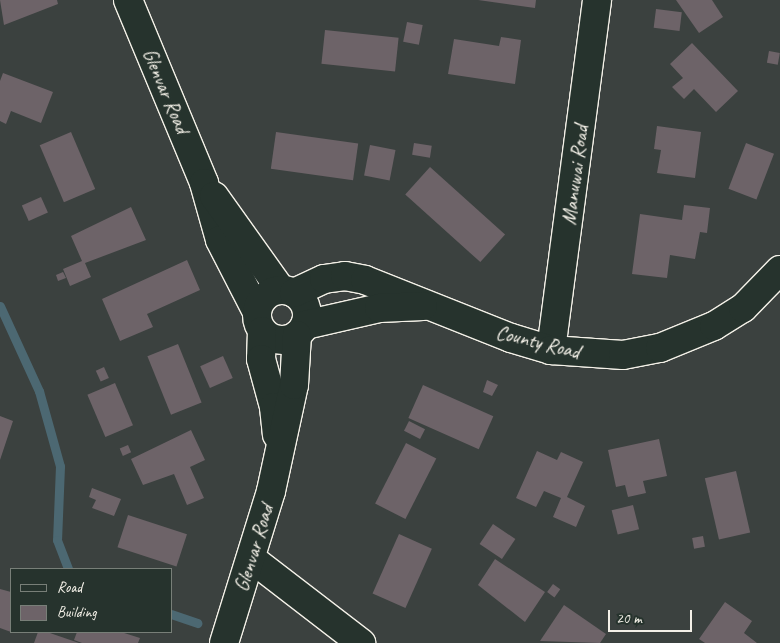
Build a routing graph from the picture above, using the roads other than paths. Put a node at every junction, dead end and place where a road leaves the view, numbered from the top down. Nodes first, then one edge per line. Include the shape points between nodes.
1 (128, 0) edge
2 (597, 0) edge
3 (204, 183) junction
4 (780, 270) edge
5 (288, 291) junction
6 (425, 306) junction
7 (259, 322) junction
8 (301, 330) junction
9 (551, 350) junction
10 (279, 452) junction
11 (252, 559) junction
12 (224, 643) edge
13 (361, 643) edge

1 - 3 street, Glenvar Road
2 - 9 street, Manuwai Road
3 - 5 street, Glenvar Road
3 - 7 street, Glenvar Road via 220,240
4 - 9 street, County Road via 743,308 714,326 660,348 615,355
5 - 6 street, County Road via 345,276 388,288
5 - 7 street via 268,294
5 - 8 street, Glenvar Road via 306,307
6 - 8 street, County Road via 379,308
6 - 9 street, County Road
7 - 8 street via 276,340 287,340
7 - 10 street, Glenvar Road via 261,359 274,407
8 - 10 street, Glenvar Road via 294,386
10 - 11 street, Glenvar Road
11 - 12 street, Glenvar Road
11 - 13 street

